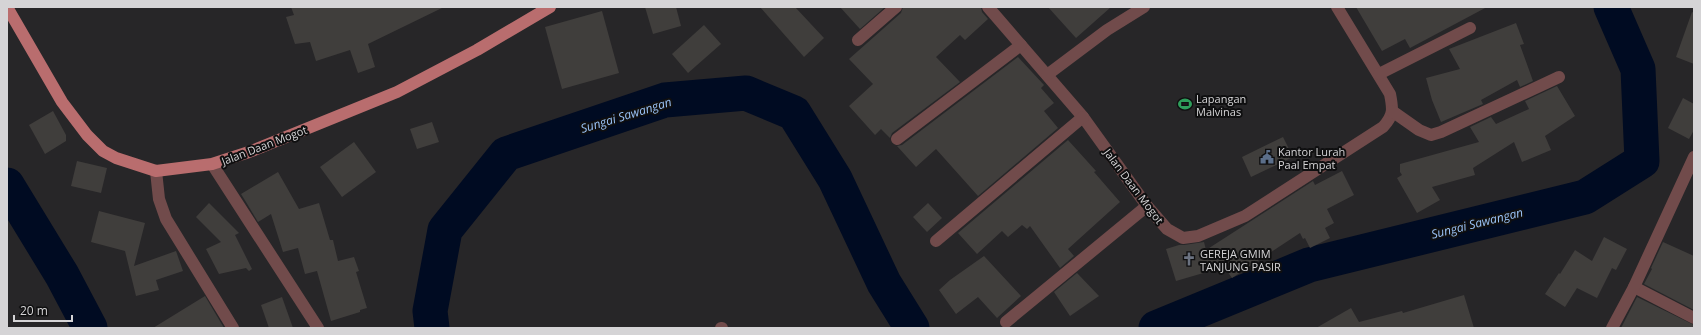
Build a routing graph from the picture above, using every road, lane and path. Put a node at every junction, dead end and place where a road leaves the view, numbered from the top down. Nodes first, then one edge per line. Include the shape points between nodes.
1 (7, 7) edge
2 (550, 7) edge
3 (896, 7) edge
4 (988, 7) edge
5 (1144, 7) edge
6 (1337, 7) edge
7 (1470, 28) dead end
8 (858, 40) dead end
9 (1021, 45) junction
10 (1379, 74) junction
11 (1047, 75) junction
12 (1559, 77) dead end
13 (1392, 111) junction
14 (1083, 117) junction
15 (897, 139) dead end
16 (1694, 157) edge
17 (212, 164) junction
18 (156, 171) junction
19 (1147, 206) junction
20 (936, 241) dead end
21 (1634, 287) junction
22 (1694, 318) edge
23 (1006, 322) dead end
24 (233, 328) edge
25 (318, 328) edge
26 (1612, 328) edge

1 - 18 main road, Jalan Daan Mogot via 62,102 87,135 103,151 116,158
2 - 17 main road, Jalan Daan Mogot via 477,50 397,92 249,152
3 - 8 street
4 - 9 street, Jalan Daan Mogot
5 - 11 street via 1107,30
6 - 10 street
7 - 10 street
9 - 11 street, Jalan Daan Mogot
9 - 15 street
10 - 13 street via 1390,94
11 - 14 street, Jalan Daan Mogot
12 - 13 street via 1431,135 1419,130
13 - 19 street, Jalan Daan Mogot via 1391,117 1383,127 1245,216 1198,236 1183,238 1173,234
14 - 19 street, Jalan Daan Mogot
14 - 20 street
16 - 21 street
17 - 18 main road, Jalan Daan Mogot
17 - 25 street
18 - 24 street via 159,199 166,219
19 - 23 street
21 - 22 street
21 - 26 street

